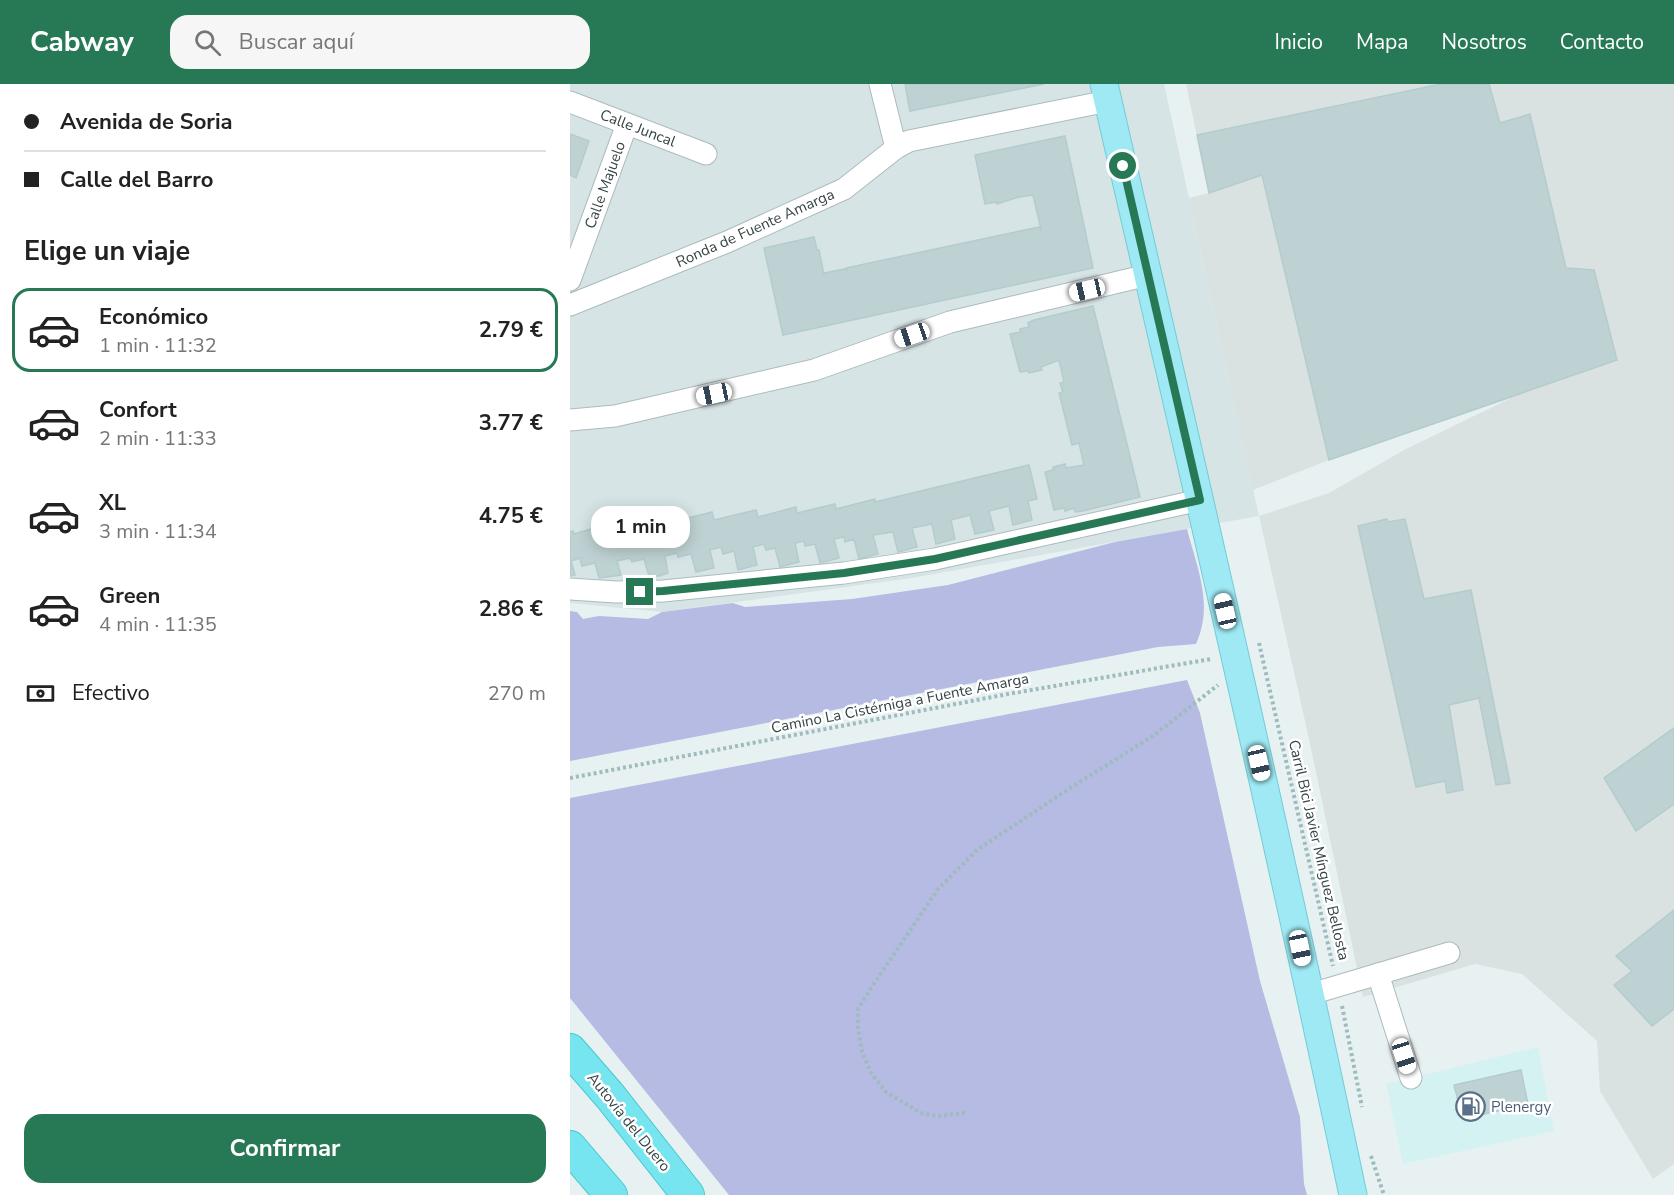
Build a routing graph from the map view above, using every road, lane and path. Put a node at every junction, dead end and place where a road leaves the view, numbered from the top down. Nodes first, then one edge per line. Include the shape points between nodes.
1 (880, 84) edge
2 (1106, 93) edge
3 (570, 102) edge
4 (627, 124) junction
5 (896, 148) junction
6 (705, 154) dead end
7 (1148, 275) junction
8 (570, 280) edge
9 (570, 305) edge
10 (570, 420) edge
11 (1200, 500) junction
12 (570, 589) edge
13 (1258, 638) dead end
14 (1237, 663) junction
15 (570, 778) edge
16 (1449, 953) dead end
17 (1378, 974) junction
18 (1338, 985) junction
19 (1311, 994) junction
20 (570, 1050) edge
21 (1411, 1078) dead end
22 (1362, 1108) dead end
23 (965, 1113) dead end
24 (570, 1147) edge
25 (1370, 1152) dead end
26 (612, 1195) edge
27 (688, 1195) edge
28 (1353, 1195) edge
29 (1384, 1195) edge

1 - 5 street
2 - 5 street, Ronda de Fuente Amarga via 909,141
2 - 7 main road
3 - 4 street, Calle Juncal
4 - 6 street, Calle Juncal
4 - 8 street, Calle Majuelo
5 - 9 street, Ronda de Fuente Amarga via 844,189 727,242
7 - 10 street via 951,321 814,370 615,416
7 - 11 main road
11 - 12 street via 935,559 844,573 663,591
11 - 14 main road
13 - 18 path, Carril Bici Javier Mínguez Bellosta
14 - 15 path, Camino La Cistérniga a Fuente Amarga via 1008,694
14 - 19 main road
14 - 23 path via 1154,736 977,850 938,889 870,988 858,1009 858,1027 871,1073 886,1092 921,1113
16 - 17 street
17 - 18 street
17 - 21 street
18 - 19 street
18 - 22 path, Carril Bici Javier Mínguez Bellosta
19 - 28 main road
20 - 27 highway, Autovía del Duero
24 - 26 highway
25 - 29 path

